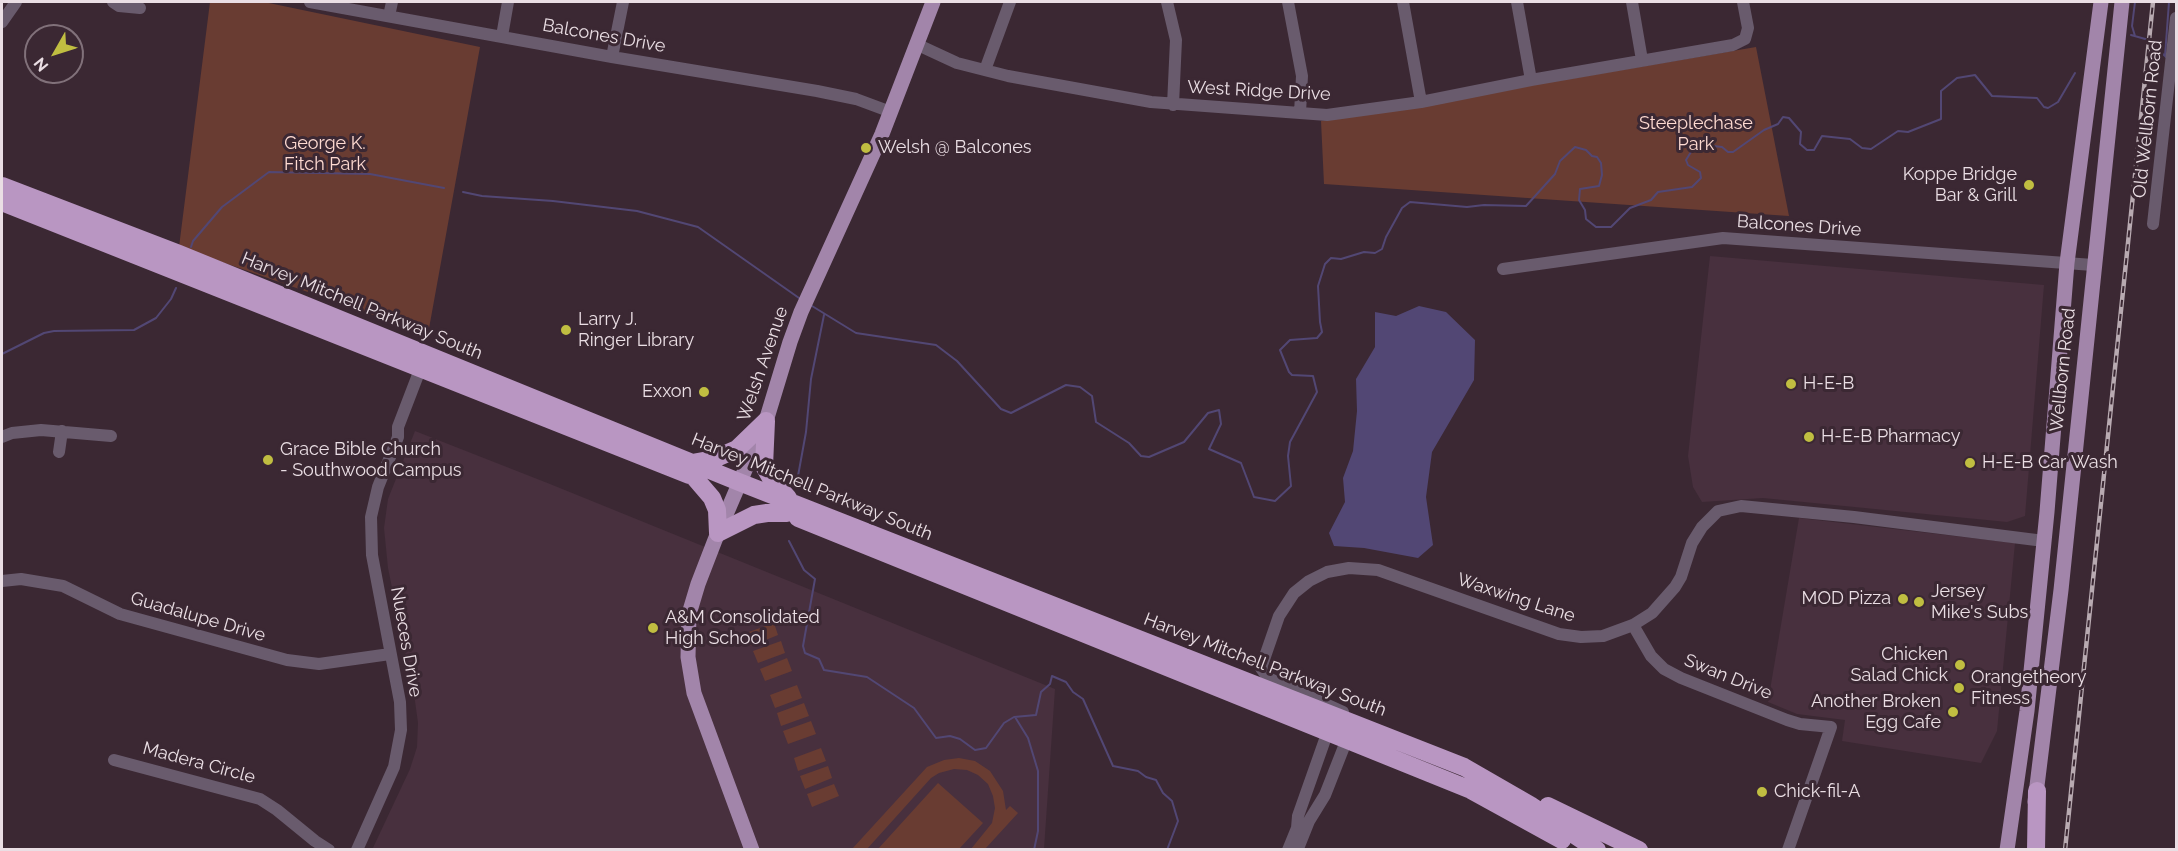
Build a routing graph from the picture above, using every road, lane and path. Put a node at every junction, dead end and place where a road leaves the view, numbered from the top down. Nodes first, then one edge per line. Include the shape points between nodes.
1 (113, 2) edge
2 (310, 2) edge
3 (392, 2) edge
4 (508, 2) edge
5 (623, 2) edge
6 (933, 2) edge
7 (1010, 2) edge
8 (1167, 2) edge
9 (1288, 2) edge
10 (1403, 2) edge
11 (1517, 2) edge
12 (1632, 2) edge
13 (1743, 2) edge
14 (2101, 2) edge
15 (2122, 2) edge
16 (11, 3) edge
17 (140, 9) dead end
18 (389, 16) junction
19 (2176, 18) edge
20 (2, 22) edge
21 (502, 36) junction
22 (916, 44) junction
23 (612, 57) junction
24 (1642, 60) junction
25 (985, 70) junction
26 (1531, 80) junction
27 (1421, 102) junction
28 (1173, 105) junction
29 (891, 112) junction
30 (1300, 113) junction
31 (2, 186) edge
32 (2, 202) edge
33 (2153, 224) dead end
34 (2067, 262) junction
35 (2093, 265) junction
36 (1503, 269) dead end
37 (421, 367) junction
38 (440, 367) junction
39 (766, 421) junction
40 (62, 431) junction
41 (111, 436) dead end
42 (2, 437) edge
43 (398, 437) junction
44 (59, 452) dead end
45 (693, 470) junction
46 (736, 487) junction
47 (789, 508) junction
48 (718, 533) junction
49 (2044, 541) junction
50 (2, 581) edge
51 (1633, 625) junction
52 (390, 654) junction
53 (1261, 668) junction
54 (1238, 677) junction
55 (1373, 730) junction
56 (1328, 731) junction
57 (1347, 739) junction
58 (114, 760) dead end
59 (1464, 767) junction
60 (2037, 791) junction
61 (329, 849) edge
62 (357, 849) edge
63 (752, 849) edge
64 (1288, 849) edge
65 (1297, 849) edge
66 (1575, 849) edge
67 (1597, 849) edge
68 (1639, 849) edge
69 (1788, 849) edge
70 (2007, 849) edge
71 (2027, 849) edge
72 (2036, 849) edge

1 - 17 street
2 - 18 street, Balcones Drive
3 - 18 street
4 - 21 street
5 - 23 street
6 - 22 main road, Welsh Avenue
7 - 25 street
8 - 28 street via 1176,40
9 - 30 street via 1302,76
10 - 27 street
11 - 26 street
12 - 24 street
13 - 24 street, West Ridge Drive via 1748,28 1745,39 1733,45
14 - 34 main road, Wellborn Road
15 - 35 main road, Wellborn Road
16 - 20 street
18 - 21 street, Balcones Drive
19 - 33 street, Old Wellborn Road
21 - 23 street, Balcones Drive
22 - 25 street, West Ridge Drive via 957,63
22 - 29 main road, Welsh Avenue
23 - 29 street, Balcones Drive via 856,99
24 - 26 street, West Ridge Drive
25 - 28 street, West Ridge Drive
26 - 27 street, West Ridge Drive
27 - 30 street, West Ridge Drive via 1344,113
28 - 30 street, West Ridge Drive
29 - 39 main road, Welsh Avenue via 801,312
31 - 38 highway, Harvey Mitchell Parkway South via 179,254
32 - 37 highway, Harvey Mitchell Parkway South
34 - 35 street, Balcones Drive
34 - 36 street, Balcones Drive via 1723,238
34 - 49 main road, Wellborn Road
35 - 60 main road, Wellborn Road
37 - 38 highway via 427,363
37 - 43 street, Nueces Drive via 398,427
38 - 43 street, Nueces Drive via 423,382
38 - 45 highway, Harvey Mitchell Parkway South
39 - 45 highway via 737,449
39 - 46 main road, Welsh Avenue
39 - 47 highway via 765,466
40 - 41 street
40 - 42 street via 41,430
40 - 44 street
43 - 52 street, Nueces Drive via 375,497 371,528 372,555
45 - 46 highway, Harvey Mitchell Parkway South
45 - 48 highway via 717,510
46 - 47 highway, Harvey Mitchell Parkway South
46 - 48 main road, Welsh Avenue
47 - 48 highway via 754,515
47 - 54 highway, Harvey Mitchell Parkway South
47 - 56 highway, Harvey Mitchell Parkway South
48 - 63 main road, Welsh Avenue via 692,603 688,657 698,705
49 - 51 street, Waxwing Lane via 1742,506 1710,518 1692,543 1675,587 1652,612
49 - 70 main road, Wellborn Road
50 - 52 street, Guadalupe Drive via 21,579 63,586 120,614 288,660 319,664
51 - 53 street, Waxwing Lane via 1603,636 1559,634 1378,570 1349,568 1309,580 1294,593 1279,615
51 - 69 street, Swan Drive via 1651,656 1681,678 1800,724 1831,727
52 - 62 street, Nueces Drive via 401,712 398,752
53 - 54 street
53 - 55 street via 1268,678 1332,706
54 - 55 highway, Harvey Mitchell Parkway South
55 - 59 highway, Harvey Mitchell Parkway South
56 - 57 highway, Harvey Mitchell Parkway South
56 - 64 street
57 - 65 street via 1325,795
57 - 66 highway, Harvey Mitchell Parkway South via 1471,790
58 - 61 street, Madera Circle via 260,799
59 - 67 highway, Harvey Mitchell Parkway South
59 - 68 highway
60 - 71 main road, Wellborn Road
60 - 72 highway

